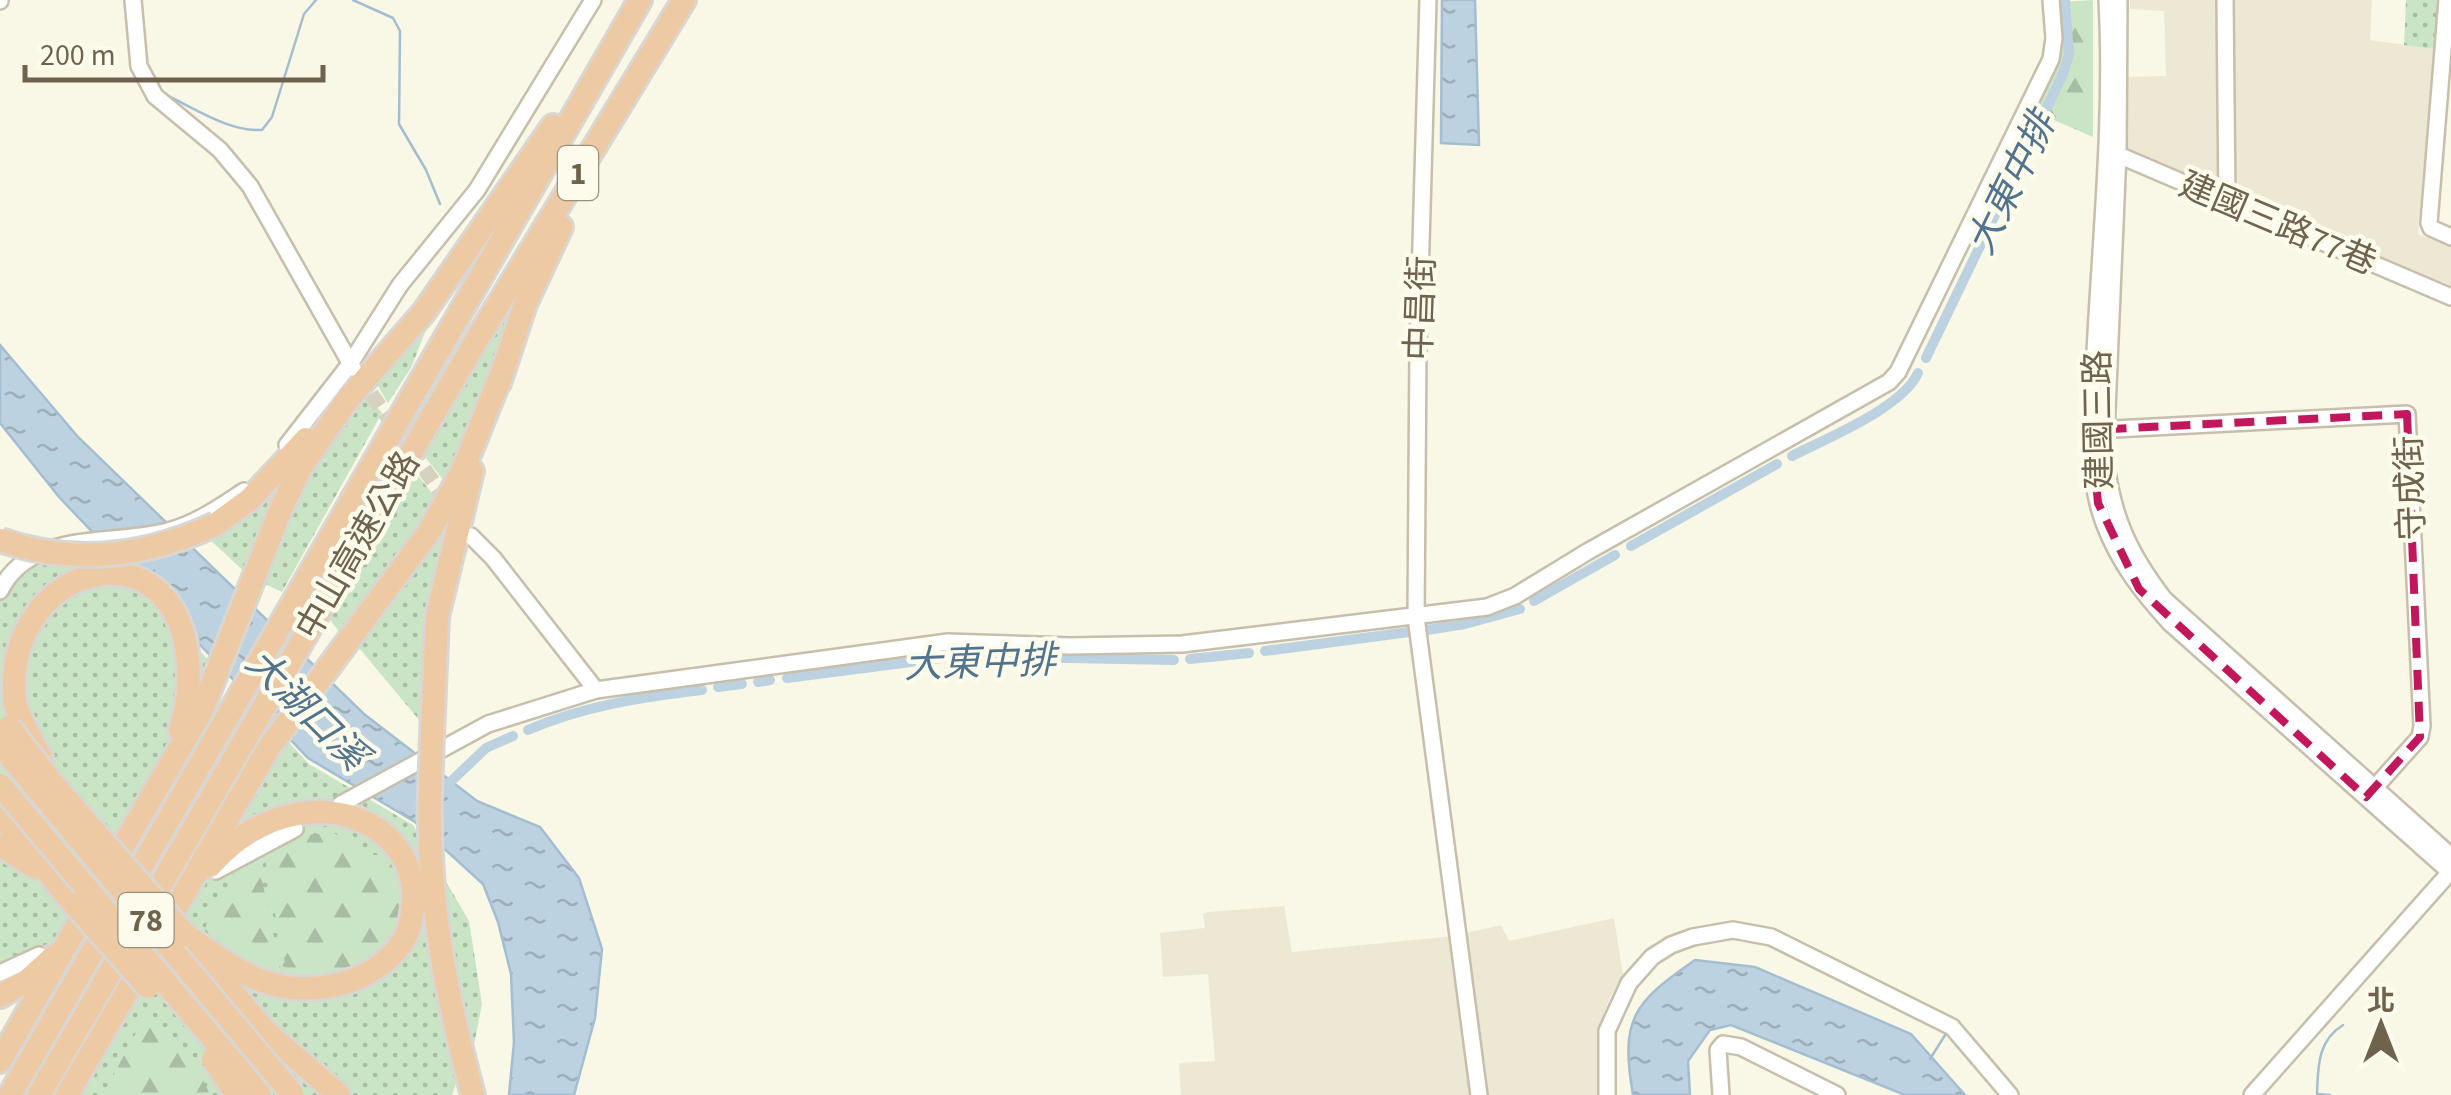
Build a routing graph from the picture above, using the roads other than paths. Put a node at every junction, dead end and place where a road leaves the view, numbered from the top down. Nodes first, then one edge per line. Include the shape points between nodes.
1 (133, 0) edge
2 (593, 0) edge
3 (684, 0) edge
4 (1428, 0) edge
5 (2051, 0) edge
6 (2106, 0) edge
7 (2119, 0) edge
8 (2225, 0) edge
9 (2447, 0) edge
10 (639, 2) edge
11 (2447, 50) edge
12 (2433, 149) junction
13 (2112, 152) junction
14 (2451, 152) edge
15 (2227, 202) junction
16 (2451, 237) edge
17 (2451, 297) edge
18 (353, 368) junction
19 (503, 370) junction
20 (348, 399) junction
21 (2098, 430) junction
22 (471, 536) dead end
23 (0, 540) edge
24 (0, 591) edge
25 (1416, 617) junction
26 (596, 690) junction
27 (0, 710) edge
28 (194, 710) junction
29 (0, 744) edge
30 (0, 785) edge
31 (2370, 792) junction
32 (346, 806) junction
33 (0, 814) edge
34 (87, 822) junction
35 (295, 829) dead end
36 (0, 845) edge
37 (2451, 856) edge
38 (216, 871) dead end
39 (2451, 872) edge
40 (182, 896) junction
41 (77, 913) junction
42 (185, 936) junction
43 (48, 954) junction
44 (0, 973) edge
45 (132, 981) junction
46 (0, 996) edge
47 (214, 1060) junction
48 (0, 1061) edge
49 (10, 1095) edge
50 (39, 1095) edge
51 (67, 1095) edge
52 (77, 1095) edge
53 (224, 1095) edge
54 (237, 1095) edge
55 (260, 1095) edge
56 (293, 1095) edge
57 (338, 1095) edge
58 (473, 1095) edge
59 (1480, 1095) edge
60 (1607, 1095) edge
61 (1720, 1095) edge
62 (1837, 1095) edge
63 (2010, 1095) edge
64 (2252, 1095) edge

1 - 18 street via 138,66 155,96 220,150 250,186
2 - 18 street via 477,190 400,286
3 - 19 highway via 553,242
3 - 50 highway, 中山高速公路 / 1 via 473,346
4 - 25 street, 中昌街
5 - 25 street via 2051,59 1889,382 1515,596
6 - 13 street, 建國三路
7 - 13 street, 建國三路
8 - 15 street
9 - 11 street
10 - 20 highway via 424,312
10 - 49 highway, 中山高速公路 / 1
11 - 12 street
12 - 14 street
12 - 16 street via 2431,228
13 - 15 street, 建國三路77巷
13 - 21 street, 建國三路
15 - 17 street, 建國三路77巷
18 - 24 street via 250,486 213,511 173,530 30,556
19 - 40 highway via 431,529 268,749
19 - 58 highway, bridge via 454,540 437,617 434,679 433,905
20 - 23 highway, bridge via 250,499 216,524 171,543 115,555 62,555
20 - 28 highway via 301,467
21 - 31 street, 建國三路 via 2095,485 2103,521 2138,589
21 - 31 street, 守成街 via 2407,414 2422,726 2420,737
22 - 26 street
25 - 26 street via 1182,644 948,642
25 - 59 street, 中昌街
26 - 32 street via 488,724
27 - 34 highway, bridge
28 - 34 highway, bridge via 186,643 176,615 155,592 120,575 88,572 41,593 26,608 9,668 14,700 41,758
28 - 41 highway via 160,784
29 - 56 highway, 78, bridge
30 - 55 highway, 78, bridge
31 - 37 street, 建國三路
31 - 39 street, 建國三路
32 - 40 highway via 263,825 223,850
32 - 42 highway via 387,834 410,870 412,920 404,941 383,962 331,987 285,987 256,979
33 - 41 highway
34 - 42 highway, bridge
35 - 38 street
36 - 41 highway via 46,876
39 - 64 street
40 - 45 highway
41 - 43 highway
41 - 47 highway, bridge
41 - 48 highway
42 - 57 highway via 265,1031
43 - 44 street
43 - 46 highway via 28,980
45 - 51 highway
45 - 52 highway
47 - 53 highway, bridge
47 - 54 highway, bridge
60 - 63 street via 1607,1031 1629,983 1671,945 1733,930 1771,937 1952,1028
61 - 62 street via 1723,1044

